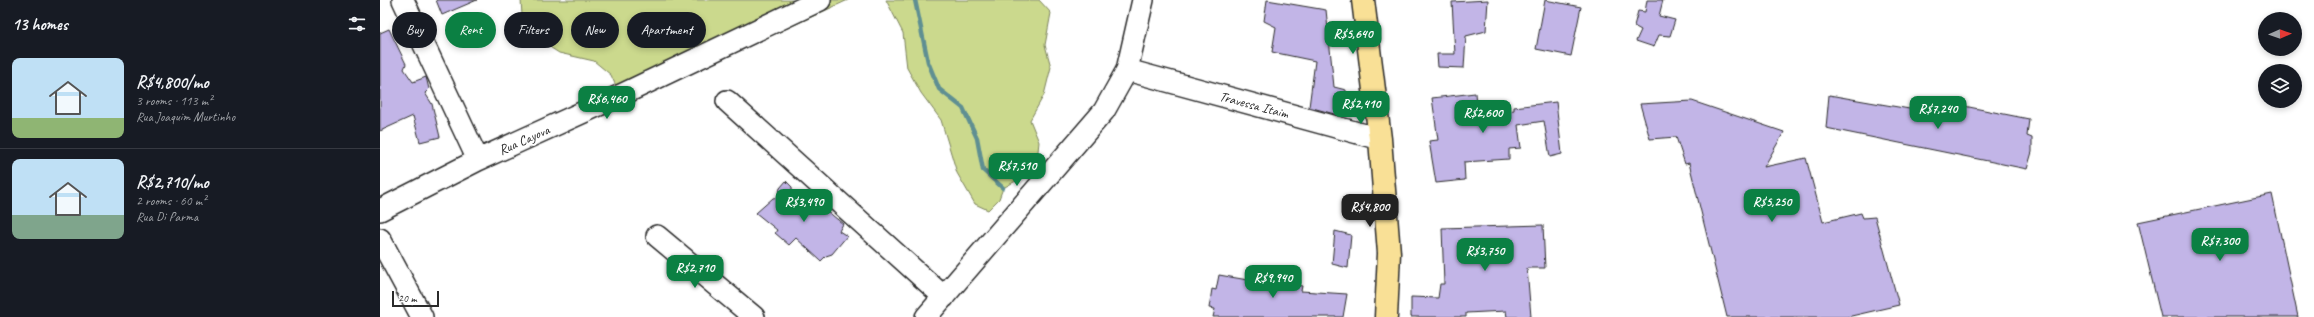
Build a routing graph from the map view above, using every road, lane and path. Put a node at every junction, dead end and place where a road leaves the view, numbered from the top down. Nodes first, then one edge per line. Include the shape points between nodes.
1 (403, 0) edge
2 (820, 0) edge
3 (1143, 0) edge
4 (1363, 0) edge
5 (1127, 70) junction
6 (727, 100) dead end
7 (1380, 139) junction
8 (478, 160) junction
9 (380, 210) edge
10 (657, 236) dead end
11 (380, 239) edge
12 (944, 297) junction
13 (422, 317) edge
14 (754, 317) edge
15 (926, 317) edge
16 (1386, 317) edge

1 - 8 street
2 - 8 street, Rua Cayova via 621,96
3 - 5 street
4 - 7 main road
5 - 7 street, Travessa Itaim
5 - 12 street via 1104,112
6 - 12 street
7 - 16 main road via 1389,253
8 - 9 street, Rua Cayova
10 - 14 street
11 - 13 street
12 - 15 street

